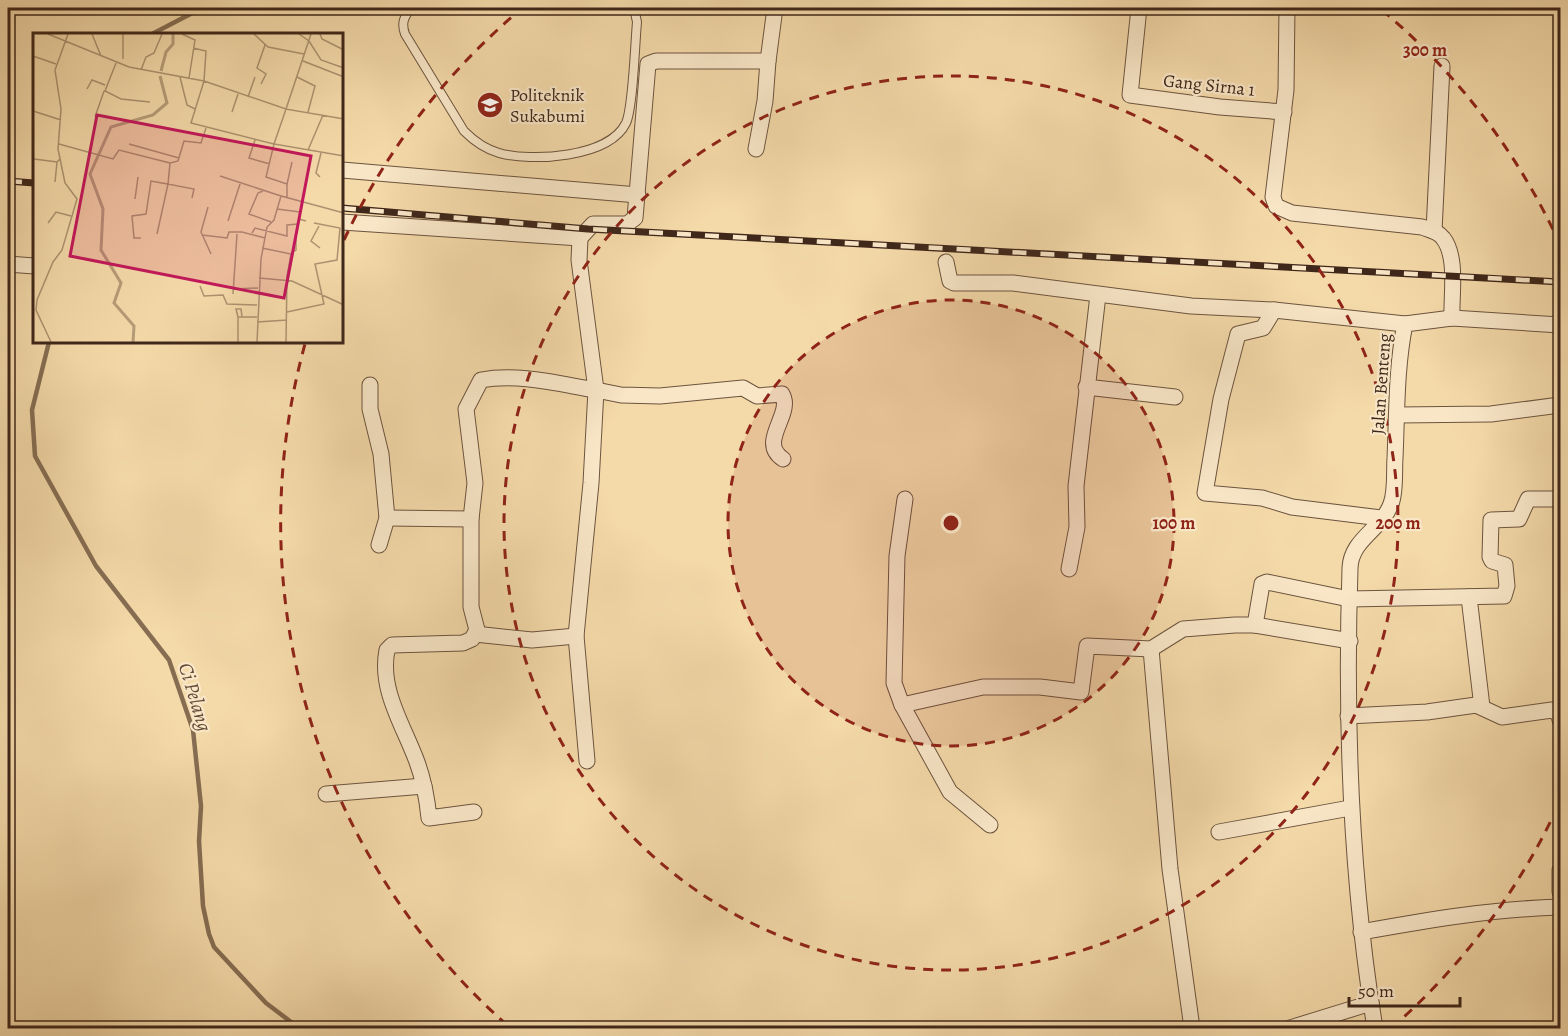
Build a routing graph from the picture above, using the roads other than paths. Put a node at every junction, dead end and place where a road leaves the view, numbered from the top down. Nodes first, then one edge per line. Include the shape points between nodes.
1 (411, 8) edge
2 (634, 8) edge
3 (775, 8) edge
4 (1139, 8) edge
5 (1287, 8) edge
6 (768, 61) junction
7 (1442, 66) dead end
8 (1284, 112) junction
9 (756, 149) dead end
10 (344, 170) edge
11 (638, 195) junction
12 (344, 222) edge
13 (1434, 231) junction
14 (580, 238) junction
15 (946, 262) dead end
16 (8, 264) edge
17 (32, 265) edge
18 (1098, 295) junction
19 (1274, 310) junction
20 (1452, 318) junction
21 (1405, 324) junction
22 (1560, 325) edge
23 (370, 385) dead end
24 (1086, 387) junction
25 (596, 390) junction
26 (1175, 397) dead end
27 (1560, 405) edge
28 (1398, 415) junction
29 (783, 459) dead end
30 (1560, 498) edge
31 (905, 499) dead end
32 (387, 518) junction
33 (1381, 518) junction
34 (471, 519) junction
35 (379, 545) dead end
36 (1069, 569) dead end
37 (1469, 597) junction
38 (1349, 598) junction
39 (1255, 625) junction
40 (475, 634) junction
41 (576, 636) junction
42 (1350, 641) junction
43 (1151, 649) junction
44 (902, 705) junction
45 (1482, 707) junction
46 (1559, 714) edge
47 (1348, 716) junction
48 (587, 761) dead end
49 (424, 786) junction
50 (326, 794) dead end
51 (1350, 808) junction
52 (474, 812) dead end
53 (990, 825) dead end
54 (1219, 832) dead end
55 (1560, 870) edge
56 (1560, 892) edge
57 (1560, 907) edge
58 (1361, 932) junction
59 (1371, 1003) junction
60 (1192, 1029) edge
61 (1290, 1029) edge
62 (1375, 1029) edge

1 - 2 lane via 402,26 405,34 464,131 499,153 555,158 612,138 627,120 637,22
3 - 6 street
4 - 8 street, Gang Sirna 1 via 1130,95
5 - 8 street
6 - 9 street
6 - 11 street via 648,64
7 - 13 street
8 - 13 street via 1273,198 1276,206 1292,213
10 - 11 street
11 - 14 street via 632,221 620,225 593,224
12 - 14 street
13 - 20 street via 1443,237 1450,255
14 - 25 street via 579,260
15 - 18 street via 954,283 1013,283
16 - 17 street
18 - 19 street via 1191,306
18 - 24 street
19 - 21 street
19 - 33 street via 1263,328 1238,334 1221,399 1205,493 1262,498 1292,507
20 - 21 street, Jalan Benteng
20 - 22 street, Jalan Benteng
21 - 28 street, Jalan Benteng via 1398,369
23 - 32 street via 370,409 381,454
24 - 26 street
24 - 36 street via 1076,486 1077,527
25 - 29 street via 660,396 743,388 757,396 782,394 785,405 773,442
25 - 34 street via 521,379 481,380 466,409 475,483
25 - 41 street
27 - 28 street via 1491,414
28 - 33 street, Jalan Benteng via 1392,503
30 - 37 street via 1528,499 1519,519 1491,520 1490,557 1505,565 1507,593 1499,597
31 - 44 street via 897,556 893,650 894,683
32 - 34 street
32 - 35 street
33 - 38 street, Jalan Benteng via 1352,554
34 - 40 street via 471,607
37 - 38 street
37 - 45 street
38 - 39 street via 1264,582
38 - 42 street, Jalan Benteng
39 - 42 street
39 - 43 street via 1183,629
40 - 41 street via 532,640
40 - 49 street via 463,643 392,645 387,650 392,701
41 - 48 street
42 - 47 street, Jalan Benteng
43 - 44 street via 1087,646 1081,692 983,687
43 - 60 street via 1170,869
44 - 53 street via 950,792
45 - 46 street via 1502,717
45 - 47 street
47 - 51 street, Jalan Benteng
49 - 50 street
49 - 52 street via 429,818
51 - 54 street
51 - 58 street, Jalan Benteng
55 - 56 street
57 - 58 street via 1458,914
58 - 59 street, Jalan Benteng
59 - 61 street
59 - 62 street, Jalan Benteng

